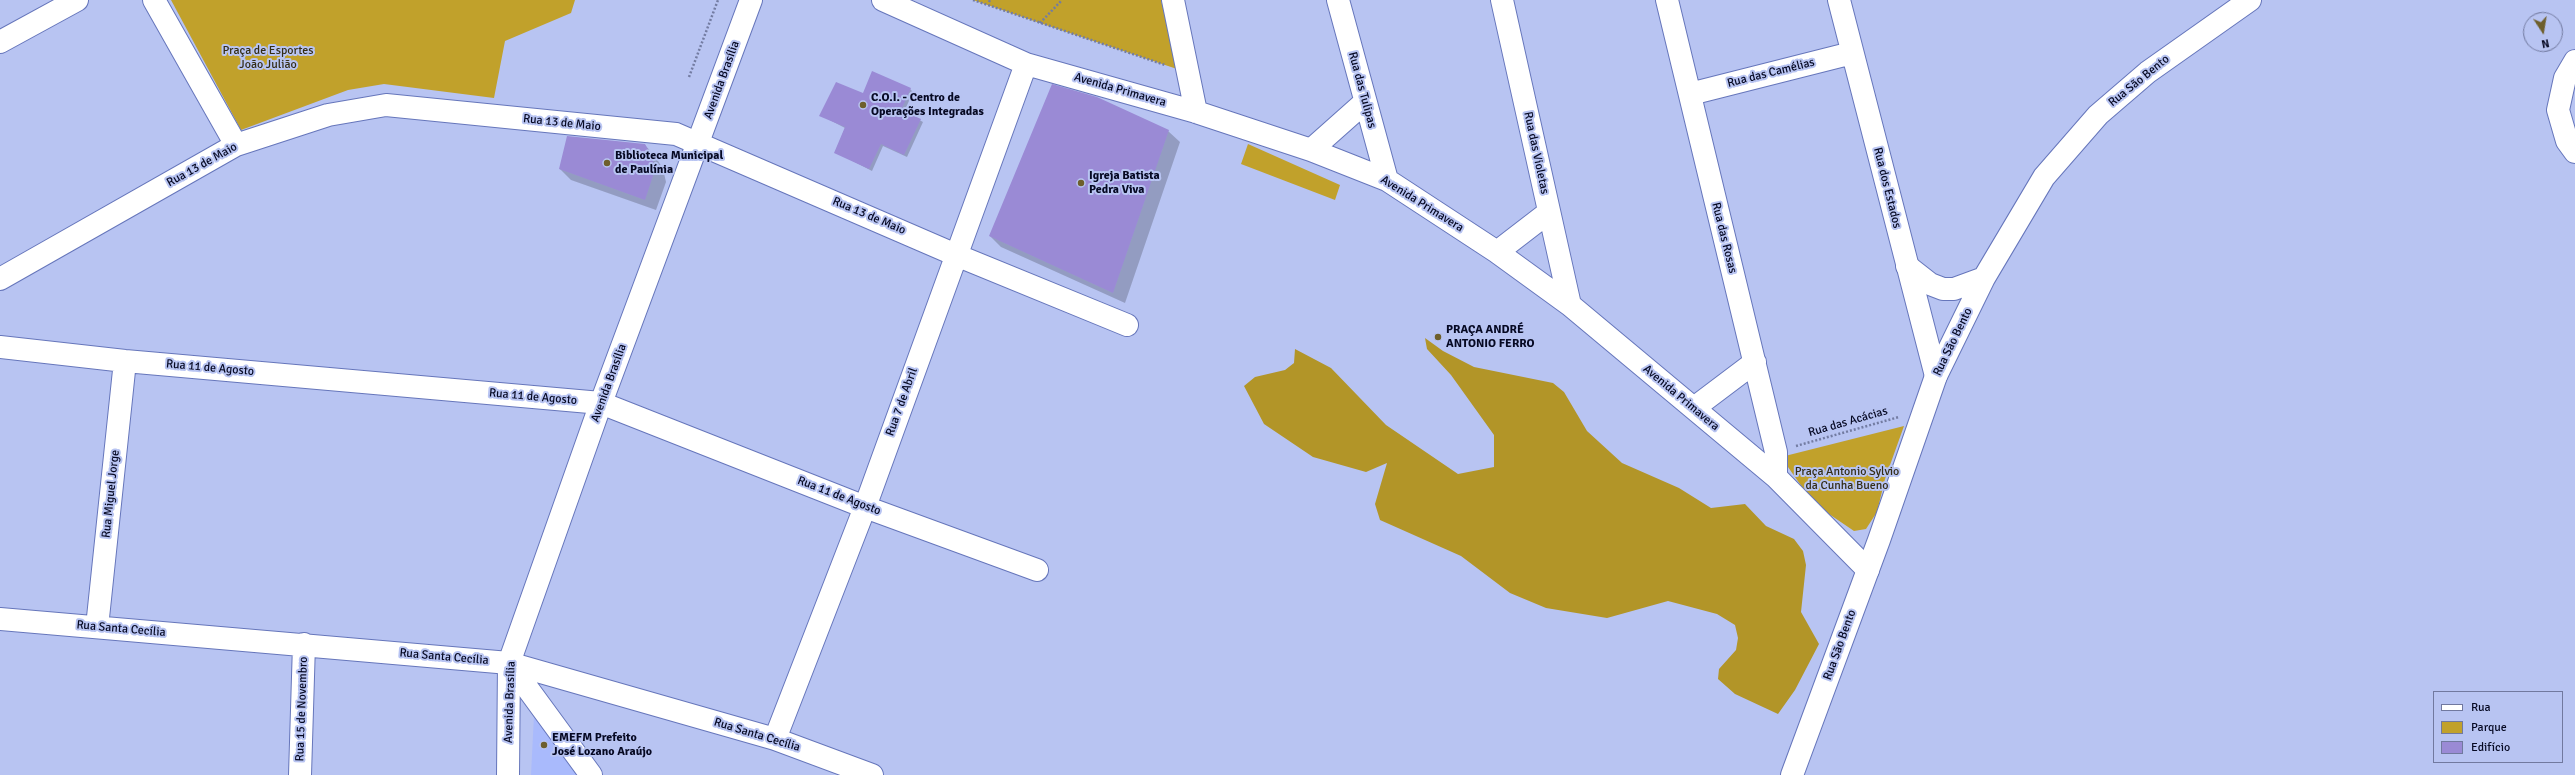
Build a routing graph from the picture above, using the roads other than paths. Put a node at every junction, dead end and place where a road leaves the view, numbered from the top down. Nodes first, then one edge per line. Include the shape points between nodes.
1 (77, 0) edge
2 (154, 0) edge
3 (751, 0) edge
4 (882, 0) edge
5 (1173, 0) edge
6 (1338, 0) edge
7 (1502, 0) edge
8 (1667, 0) edge
9 (1839, 0) edge
10 (2250, 0) edge
11 (0, 42) edge
12 (1852, 53) junction
13 (2575, 61) edge
14 (1026, 64) junction
15 (1690, 94) junction
16 (1365, 102) junction
17 (1196, 112) junction
18 (699, 144) junction
19 (236, 145) junction
20 (1311, 150) junction
21 (2575, 152) edge
22 (1387, 180) junction
23 (1549, 212) junction
24 (1497, 252) junction
25 (956, 255) junction
26 (1907, 266) junction
27 (1984, 278) junction
28 (0, 279) edge
29 (1570, 305) junction
30 (1127, 325) dead end
31 (0, 347) edge
32 (125, 361) junction
33 (1755, 362) junction
34 (1936, 376) junction
35 (602, 403) junction
36 (1694, 408) junction
37 (1776, 477) junction
38 (865, 506) junction
39 (1037, 570) dead end
40 (1868, 570) junction
41 (0, 619) edge
42 (97, 627) junction
43 (304, 644) junction
44 (509, 663) junction
45 (775, 739) junction
46 (300, 775) edge
47 (508, 775) edge
48 (591, 775) edge
49 (872, 775) edge
50 (1792, 775) edge

1 - 11 street
2 - 19 street
3 - 18 street, Avenida Brasília
4 - 14 street, Avenida Primavera
5 - 17 street
6 - 16 street, Rua das Tulipas
7 - 23 street, Rua das Violetas
8 - 15 street, Rua das Rosas
9 - 12 street, Rua dos Estados
10 - 27 street, Rua São Bento via 2148,72 2098,115 2044,177
12 - 15 street, Rua das Camélias
12 - 26 street, Rua dos Estados
13 - 21 street via 2565,78 2558,110 2567,141
14 - 17 street, Avenida Primavera
14 - 25 street, Rua 7 de Abril
15 - 33 street, Rua das Rosas
16 - 20 street
16 - 22 street, Rua das Tulipas
17 - 20 street, Avenida Primavera
18 - 19 street, Rua 13 de Maio via 676,134 386,105 328,115
18 - 25 street, Rua 13 de Maio
18 - 35 street, Avenida Brasília
19 - 28 street, Rua 13 de Maio
20 - 22 street, Avenida Primavera
22 - 24 street, Avenida Primavera
23 - 24 street
23 - 29 street, Rua das Violetas
24 - 29 street, Avenida Primavera
25 - 30 street, Rua 13 de Maio
25 - 38 street, Rua 7 de Abril
26 - 27 street via 1930,284 1943,289 1954,289
26 - 34 street, Rua dos Estados
27 - 34 street, Rua São Bento
29 - 36 street, Avenida Primavera
31 - 32 street, Rua 11 de Agosto
32 - 35 street, Rua 11 de Agosto
32 - 42 street, Rua Miguel Jorge
33 - 36 street
33 - 37 street, Rua das Rosas via 1776,452
34 - 40 street, Rua São Bento
35 - 38 street, Rua 11 de Agosto
35 - 44 street, Avenida Brasília
36 - 37 street, Avenida Primavera
37 - 40 street, Avenida Primavera
38 - 39 street, Rua 11 de Agosto
38 - 45 street, Rua 7 de Abril
40 - 50 street, Rua São Bento
41 - 42 street, Rua Santa Cecília
42 - 43 street, Rua Santa Cecília
43 - 44 street, Rua Santa Cecília
43 - 46 street, Rua 15 de Novembro
44 - 45 street, Rua Santa Cecília
44 - 47 street, Avenida Brasília
44 - 48 street
45 - 49 street, Rua Santa Cecília

